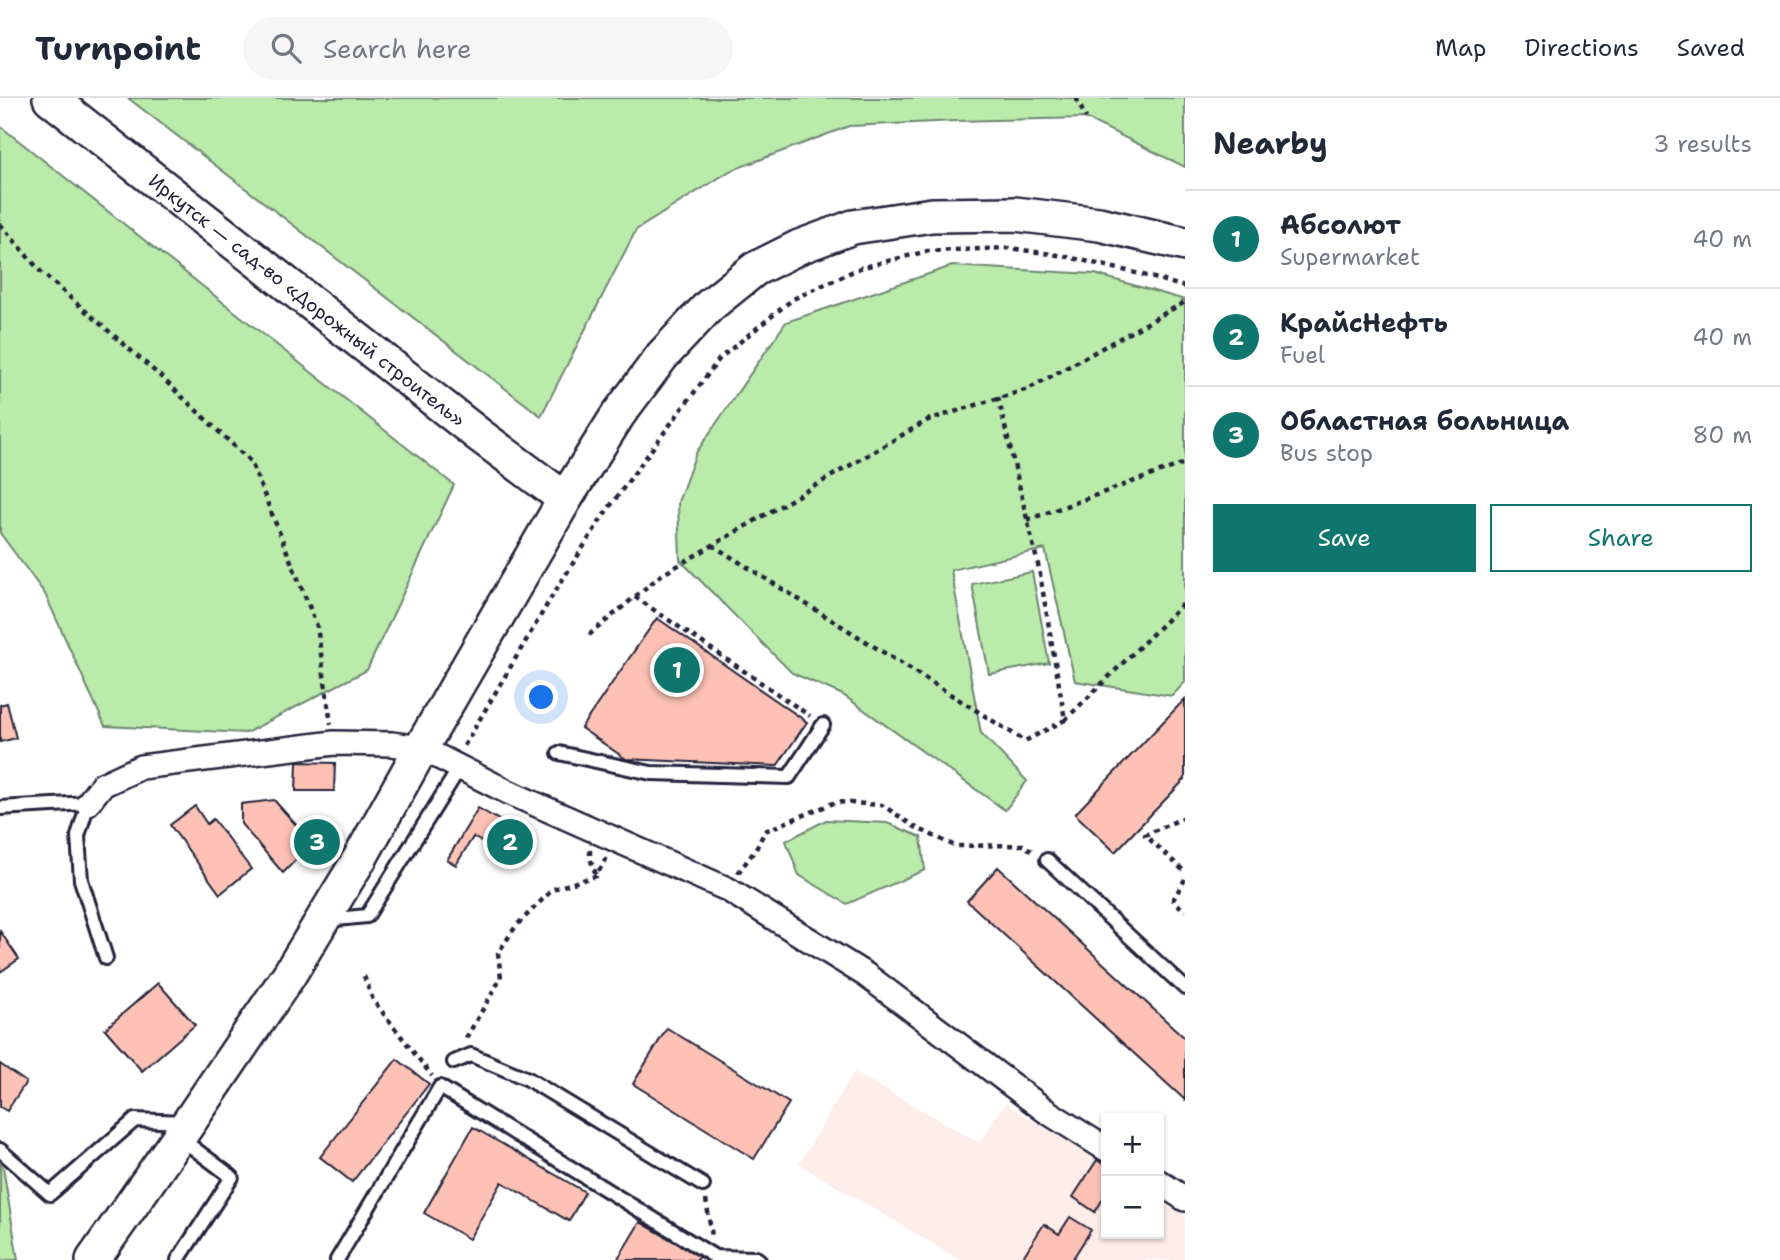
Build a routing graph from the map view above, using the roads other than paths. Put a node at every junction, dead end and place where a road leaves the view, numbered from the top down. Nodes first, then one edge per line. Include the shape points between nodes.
1 (50, 98) edge
2 (1185, 244) edge
3 (565, 499) junction
4 (823, 725) road end
5 (422, 748) junction
6 (559, 753) dead end
7 (460, 760) junction
8 (88, 803) junction
9 (0, 808) edge
10 (1047, 860) road end
11 (322, 920) junction
12 (106, 958) dead end
13 (1185, 988) edge
14 (454, 1062) road end
15 (184, 1130) junction
16 (1101, 1146) edge
17 (0, 1150) edge
18 (703, 1185) road end
19 (1164, 1185) edge
20 (1185, 1199) edge
21 (715, 1259) edge
22 (93, 1260) edge
23 (178, 1260) edge
24 (337, 1260) edge
25 (759, 1260) edge

1 - 3 main road, Иркутск — сад-во «Дорожный строитель»
2 - 3 main road via 1099,224 1015,214 932,215 853,227 799,247 755,269 709,306 662,356
3 - 5 main road
4 - 6 lane via 789,777 651,773
5 - 7 street
5 - 8 street via 334,743 141,767 102,785
5 - 11 main road
7 - 11 lane via 367,916
7 - 16 street via 508,792 727,889 866,975 1046,1111
8 - 9 lane
8 - 12 lane via 78,836 81,880
10 - 13 lane
11 - 15 main road
14 - 18 lane via 471,1055 528,1079
15 - 17 lane via 135,1120 50,1194
15 - 22 main road
15 - 23 lane via 232,1177
19 - 20 street
21 - 24 lane via 440,1087
21 - 25 lane

